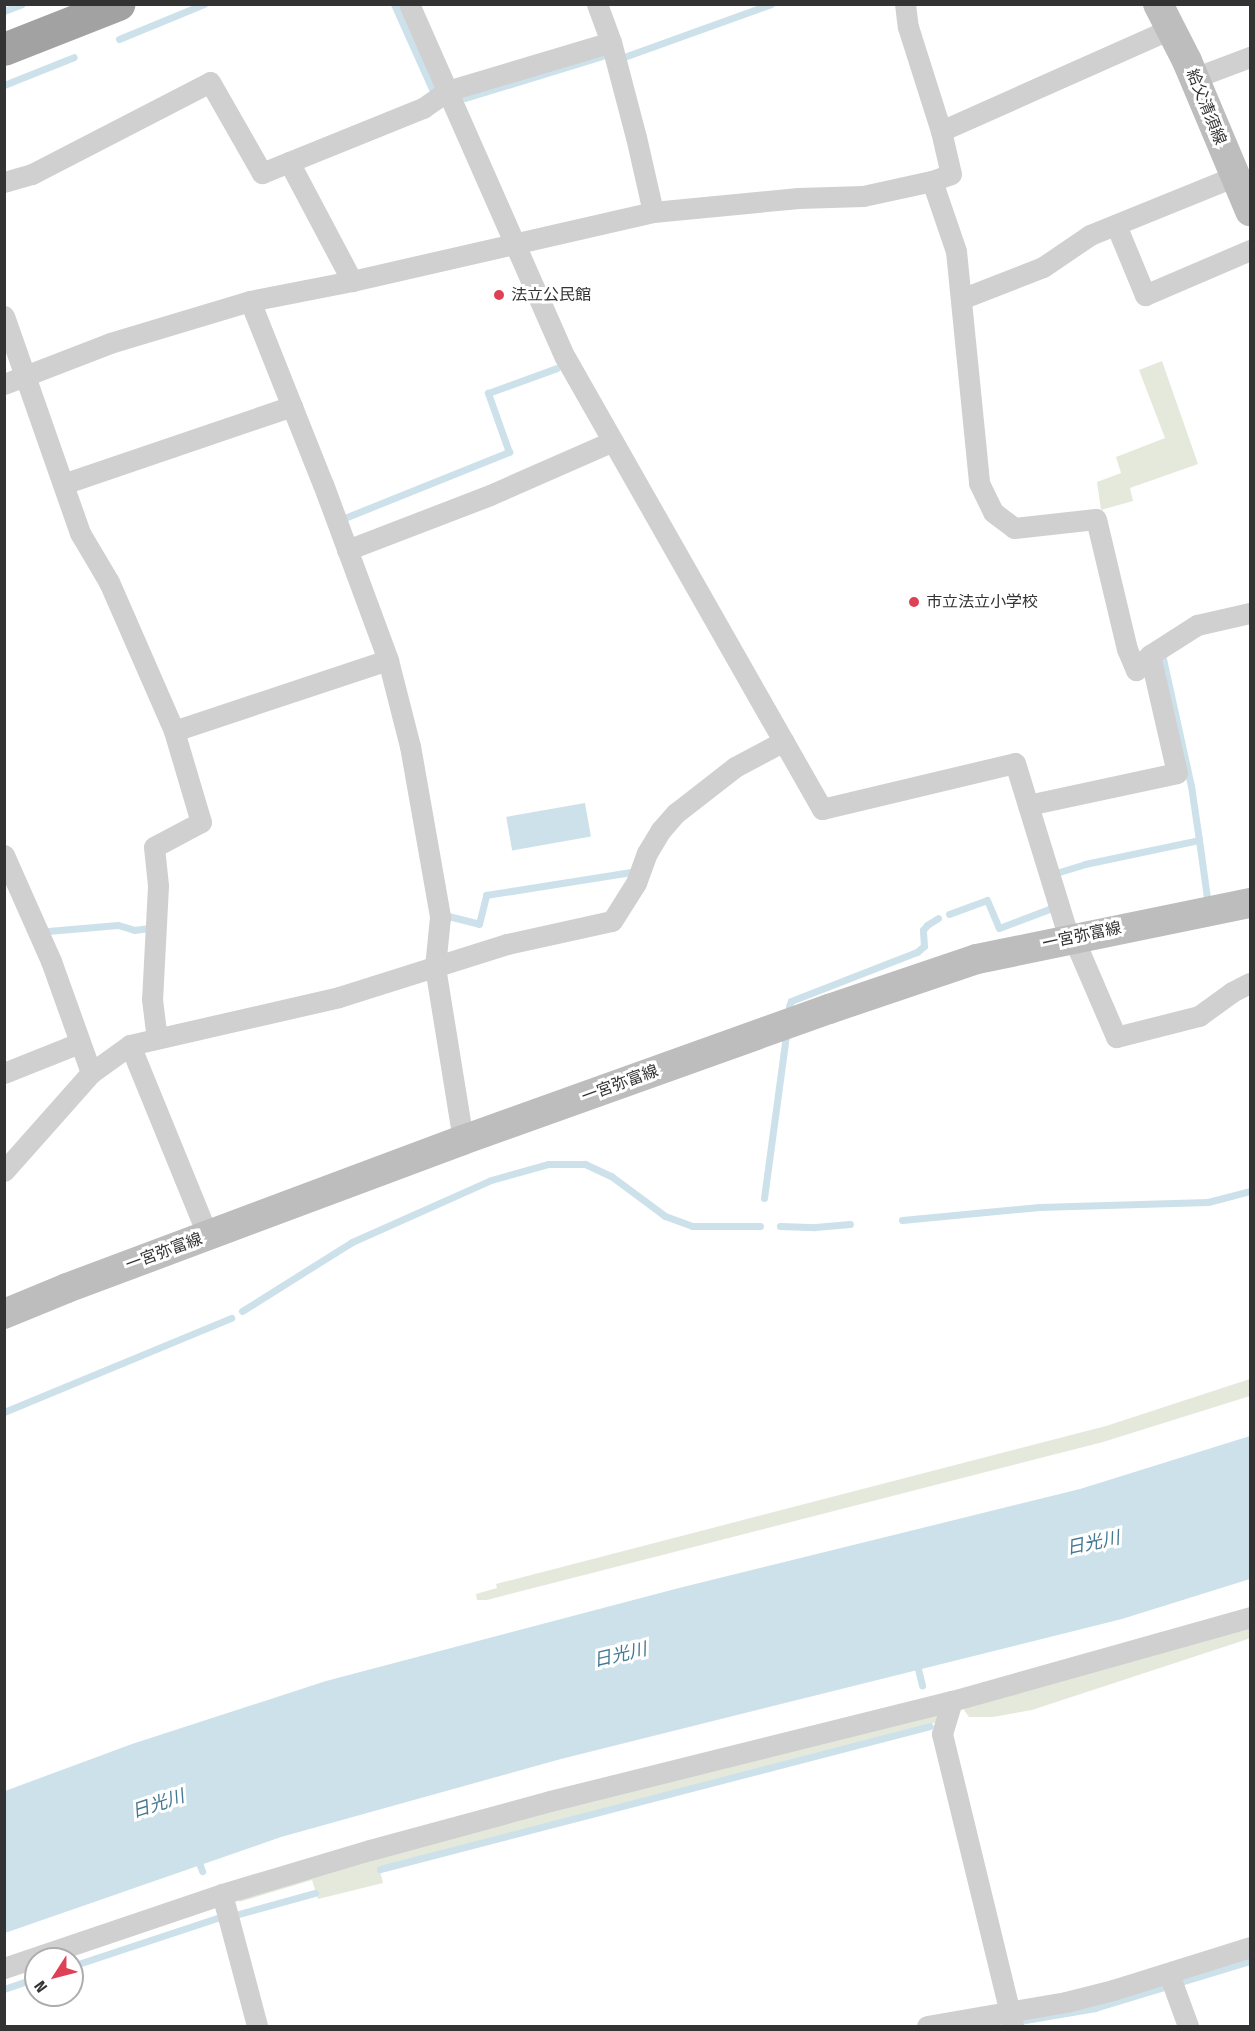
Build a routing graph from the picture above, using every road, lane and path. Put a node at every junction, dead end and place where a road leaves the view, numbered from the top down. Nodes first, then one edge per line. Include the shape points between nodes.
1 (118, 4) edge
2 (409, 4) edge
3 (597, 4) edge
4 (905, 4) edge
5 (1165, 16) edge
6 (611, 42) junction
7 (4, 49) edge
8 (1251, 57) edge
9 (1194, 78) junction
10 (447, 92) junction
11 (941, 131) junction
12 (289, 162) junction
13 (1235, 176) junction
14 (932, 181) junction
15 (4, 182) edge
16 (1251, 211) edge
17 (652, 212) junction
18 (1116, 225) junction
19 (515, 244) junction
20 (1251, 250) edge
21 (352, 281) junction
22 (961, 299) junction
23 (250, 301) junction
24 (4, 316) edge
25 (26, 375) junction
26 (4, 384) edge
27 (292, 406) junction
28 (613, 441) junction
29 (63, 484) junction
30 (347, 550) junction
31 (1251, 613) edge
32 (1150, 655) junction
33 (388, 660) junction
34 (174, 731) junction
35 (784, 741) junction
36 (1028, 805) junction
37 (4, 855) edge
38 (1251, 903) edge
39 (1071, 938) junction
40 (435, 967) junction
41 (1251, 983) edge
42 (158, 1038) junction
43 (79, 1042) junction
44 (130, 1045) junction
45 (91, 1072) junction
46 (4, 1073) edge
47 (463, 1140) junction
48 (4, 1172) edge
49 (208, 1236) junction
50 (4, 1314) edge
51 (1251, 1617) edge
52 (952, 1701) junction
53 (222, 1894) junction
54 (1251, 1947) edge
55 (4, 1968) edge
56 (1172, 1981) junction
57 (1012, 2018) edge
58 (257, 2026) edge
59 (927, 2026) edge
60 (1188, 2026) edge

1 - 7 highway
2 - 10 street
3 - 6 street
4 - 11 street via 908,27
5 - 9 main road, 給父清須線
5 - 11 street
6 - 10 street
6 - 17 street
8 - 9 street
9 - 13 main road, 給父清須線
10 - 12 street via 423,108
10 - 19 street
11 - 14 street via 951,174
12 - 15 street via 262,173 210,82 32,174
12 - 21 street
13 - 16 main road, 給父清須線
13 - 18 street
14 - 17 street via 863,196
14 - 22 street via 956,251
17 - 19 street
18 - 20 street via 1145,296
18 - 22 street via 1090,236 1043,267
19 - 21 street
19 - 28 street via 565,357
21 - 23 street
22 - 32 street via 979,483 993,512 1014,528 1096,519 1127,649 1136,670
23 - 25 street via 130,336
23 - 27 street
24 - 25 street
25 - 26 street
25 - 29 street
27 - 29 street
27 - 30 street
28 - 30 street via 490,495
28 - 35 street
29 - 34 street via 80,533 109,582
30 - 33 street
31 - 32 street via 1197,625
32 - 36 street via 1177,773
33 - 34 street
33 - 40 street via 410,746 440,917
34 - 42 street via 201,822 154,847 158,886 152,999
35 - 36 street via 822,809 1015,763
35 - 40 street via 735,768 676,813 661,830 636,883 612,921 507,944
36 - 39 street
37 - 43 street via 51,961
38 - 39 main road, 一宮弥富線
39 - 41 street via 1116,1037 1199,1016
39 - 47 main road, 一宮弥富線 via 967,962
40 - 42 street via 339,997
40 - 47 street
42 - 44 street
43 - 45 street
43 - 46 street
44 - 45 street
44 - 49 street
45 - 48 street
47 - 49 main road, 一宮弥富線
49 - 50 main road, 一宮弥富線
51 - 52 street
52 - 53 street via 550,1801
52 - 57 street via 942,1734
53 - 55 street
53 - 58 street
54 - 56 street
56 - 57 street via 1075,2000
56 - 60 street
57 - 59 street

